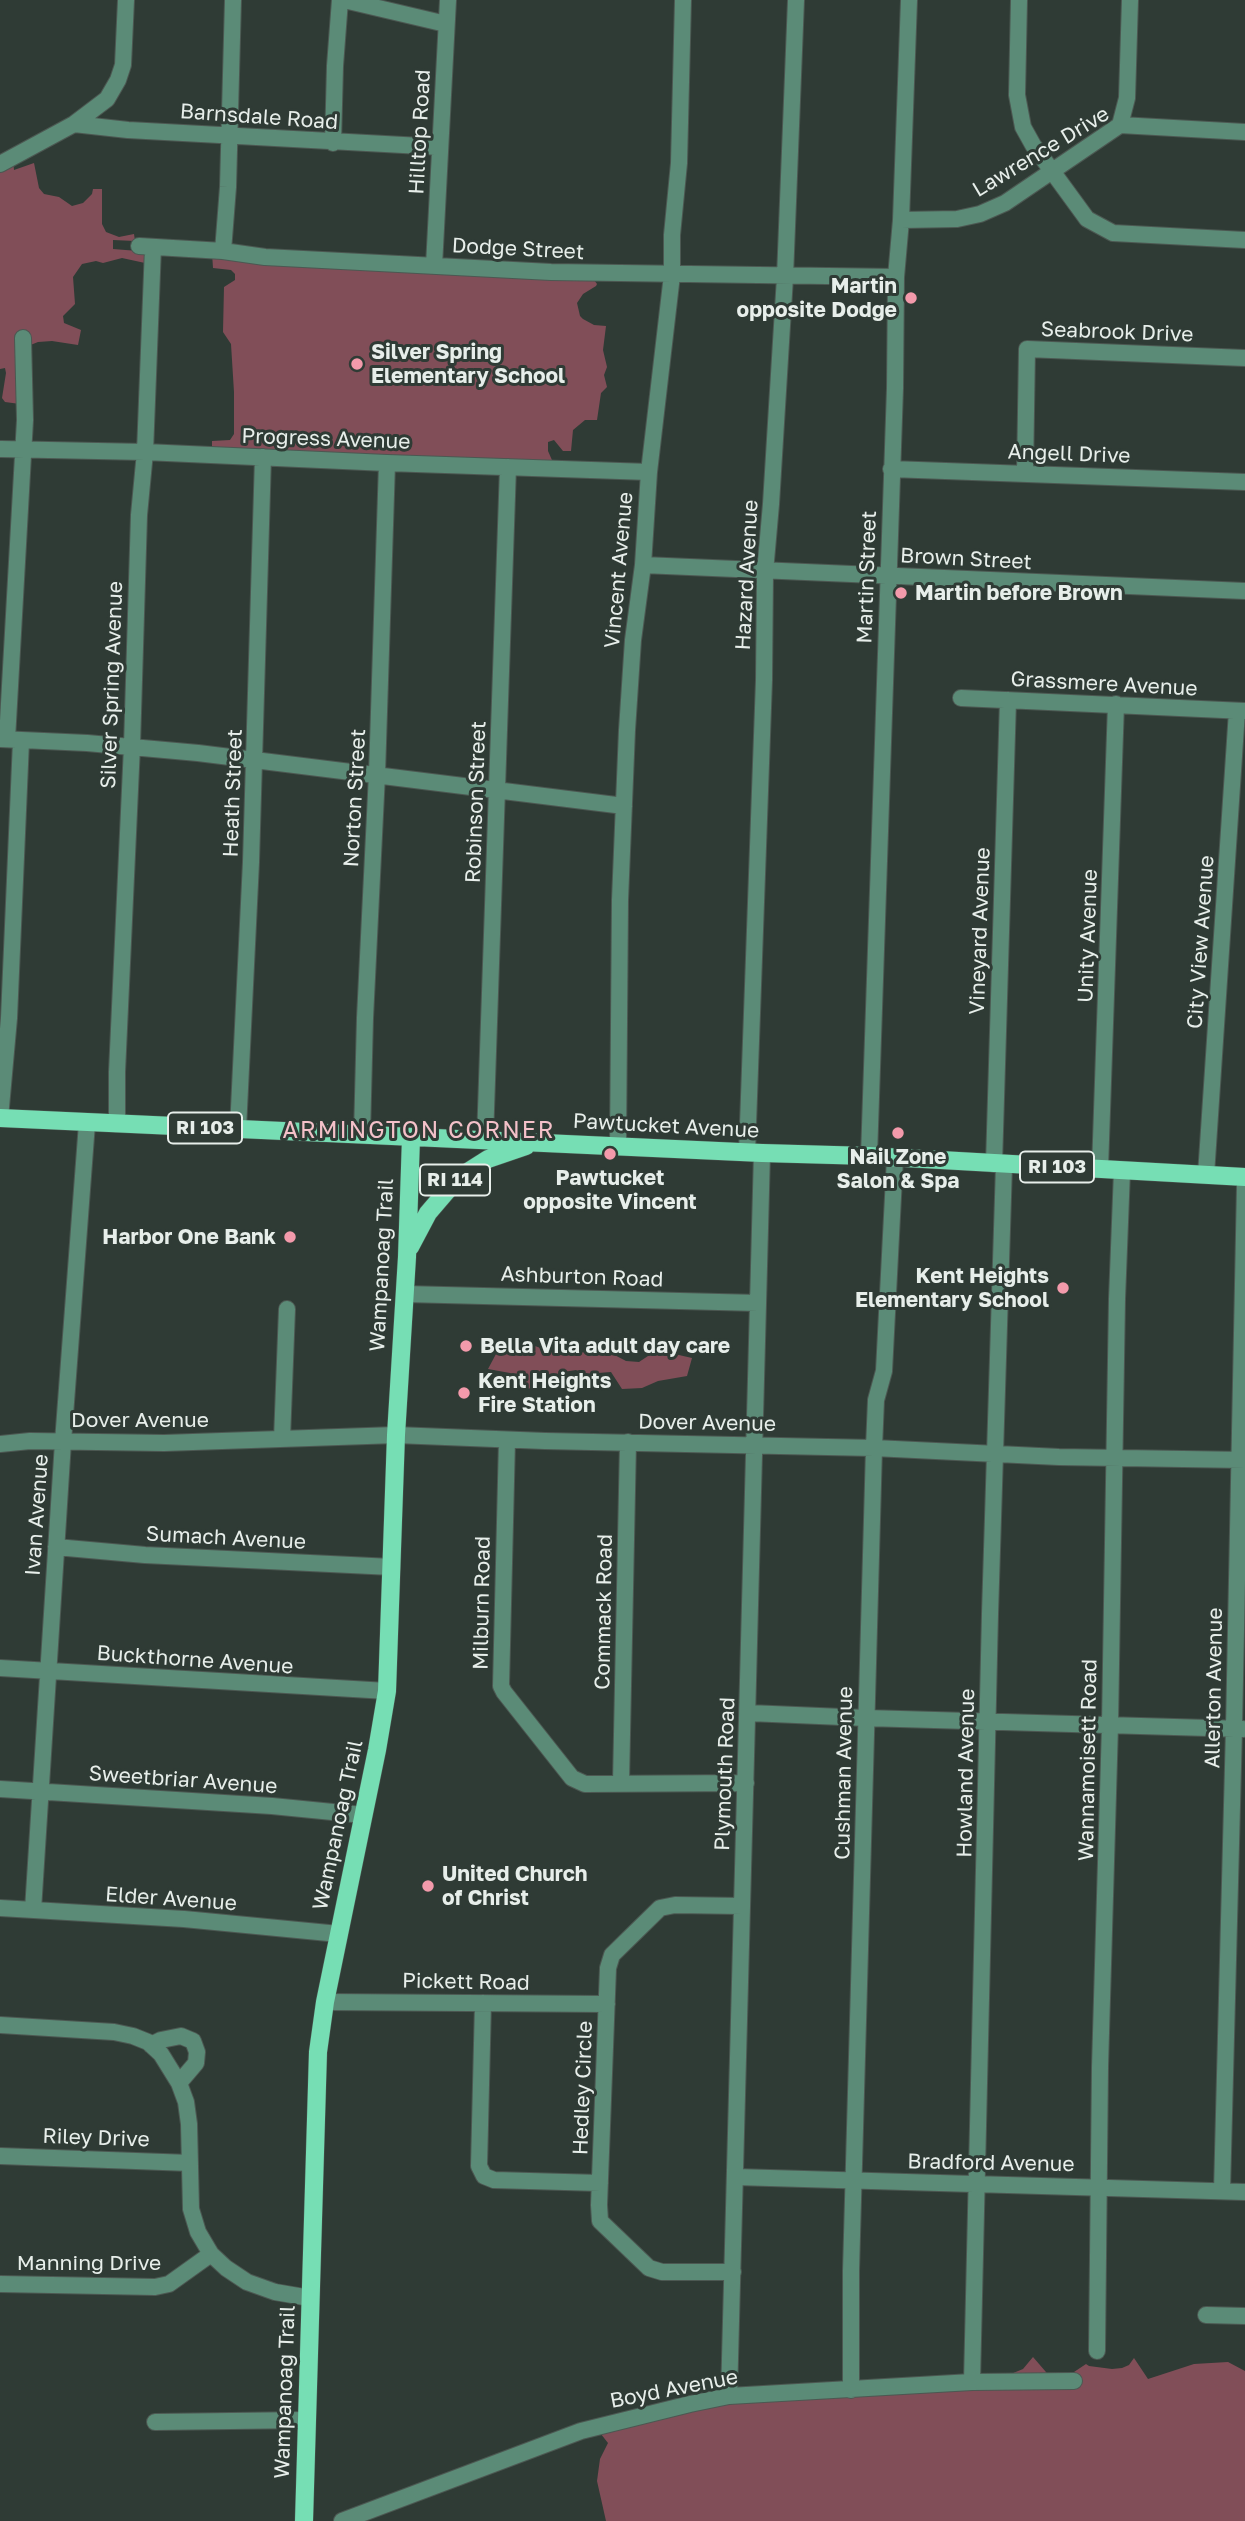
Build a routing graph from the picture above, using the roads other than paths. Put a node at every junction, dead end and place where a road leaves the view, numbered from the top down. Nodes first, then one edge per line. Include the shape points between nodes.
1 (126, 0) edge
2 (233, 0) edge
3 (342, 0) edge
4 (448, 0) edge
5 (683, 0) edge
6 (796, 0) edge
7 (909, 0) edge
8 (1019, 0) edge
9 (1130, 0) edge
10 (446, 24) junction
11 (74, 124) junction
12 (1120, 125) junction
13 (1245, 132) edge
14 (228, 135) junction
15 (333, 143) junction
16 (440, 147) junction
17 (0, 164) edge
18 (1053, 171) junction
19 (901, 220) junction
20 (1245, 240) edge
21 (146, 247) joint
22 (223, 251) junction
23 (434, 266) junction
24 (672, 275) junction
25 (785, 277) junction
26 (896, 277) junction
27 (23, 338) dead end
28 (1245, 358) edge
29 (1, 449) edge
30 (23, 450) junction
31 (145, 452) junction
32 (263, 457) junction
33 (387, 463) junction
34 (508, 467) junction
35 (891, 469) junction
36 (649, 472) junction
37 (1025, 473) junction
38 (1245, 482) edge
39 (643, 565) junction
40 (765, 572) junction
41 (888, 576) junction
42 (1245, 592) edge
43 (961, 698) dead end
44 (1008, 700) junction
45 (1116, 704) junction
46 (1241, 711) edge
47 (9, 740) edge
48 (132, 746) junction
49 (255, 762) junction
50 (377, 774) junction
51 (496, 788) junction
52 (624, 806) junction
53 (0, 1118) edge
54 (86, 1123) junction
55 (117, 1124) junction
56 (238, 1129) junction
57 (362, 1135) junction
58 (411, 1138) junction
59 (485, 1139) junction
60 (537, 1142) junction
61 (618, 1146) junction
62 (754, 1153) junction
63 (869, 1156) junction
64 (895, 1158) junction
65 (999, 1165) junction
66 (1100, 1170) junction
67 (1122, 1171) junction
68 (1206, 1175) junction
69 (1245, 1177) edge
70 (1245, 1185) edge
71 (407, 1257) junction
72 (405, 1294) junction
73 (758, 1303) junction
74 (287, 1309) dead end
75 (396, 1435) junction
76 (282, 1439) junction
77 (507, 1440) junction
78 (62, 1442) junction
79 (628, 1443) junction
80 (0, 1444) edge
81 (755, 1445) junction
82 (874, 1448) junction
83 (995, 1454) junction
84 (1116, 1457) junction
85 (1242, 1460) edge
86 (57, 1547) junction
87 (392, 1567) junction
88 (0, 1668) edge
89 (47, 1672) junction
90 (387, 1691) junction
91 (749, 1713) junction
92 (866, 1718) junction
93 (988, 1720) junction
94 (1110, 1725) junction
95 (1240, 1728) edge
96 (621, 1783) junction
97 (746, 1783) junction
98 (0, 1789) edge
99 (40, 1792) junction
100 (363, 1815) junction
101 (742, 1906) junction
102 (0, 1908) edge
103 (33, 1910) junction
104 (339, 1934) junction
105 (325, 2002) junction
106 (484, 2003) junction
107 (607, 2004) junction
108 (0, 2025) edge
109 (151, 2045) junction
110 (179, 2083) junction
111 (0, 2155) edge
112 (190, 2163) junction
113 (736, 2177) junction
114 (853, 2182) junction
115 (600, 2183) junction
116 (977, 2183) junction
117 (1100, 2186) junction
118 (1222, 2191) junction
119 (1245, 2192) edge
120 (211, 2254) junction
121 (733, 2272) junction
122 (0, 2284) edge
123 (310, 2298) junction
124 (1206, 2315) dead end
125 (1245, 2316) edge
126 (1097, 2351) dead end
127 (1074, 2381) dead end
128 (972, 2382) junction
129 (851, 2390) junction
130 (729, 2396) junction
131 (307, 2420) junction
132 (155, 2422) dead end
133 (304, 2521) edge
134 (342, 2521) edge

1 - 11 street via 118,80 107,99
2 - 14 street
3 - 10 street
3 - 15 street
4 - 10 street, Hilltop Road
5 - 24 street, Vincent Avenue
6 - 25 street, Hazard Avenue
7 - 19 street, Martin Street
8 - 18 street via 1019,110 1023,127
9 - 12 street via 1127,97
10 - 16 street, Hilltop Road
11 - 14 street, Barnsdale Road
11 - 17 street
12 - 13 street, Lawrence Drive
12 - 18 street, Lawrence Drive
14 - 15 street, Barnsdale Road
14 - 22 street
15 - 16 street, Barnsdale Road
16 - 23 street, Hilltop Road
18 - 19 street, Lawrence Drive via 980,214
18 - 20 street via 1087,219 1099,228 1113,233
19 - 26 street, Martin Street
21 - 22 street, Dodge Street
21 - 31 street, Silver Spring Avenue
22 - 23 street, Dodge Street
23 - 24 street, Dodge Street
24 - 25 street, Dodge Street
24 - 36 street, Vincent Avenue
25 - 26 street, Dodge Street
25 - 40 street, Hazard Avenue
26 - 35 street, Martin Street
27 - 30 street
28 - 37 street, Seabrook Drive via 1027,349
29 - 30 street, Progress Avenue
30 - 31 street, Progress Avenue
30 - 47 street
31 - 32 street, Progress Avenue
31 - 48 street, Silver Spring Avenue
32 - 33 street, Progress Avenue
32 - 49 street, Heath Street
33 - 34 street, Progress Avenue
33 - 50 street, Norton Street
34 - 36 street, Progress Avenue
34 - 51 street, Robinson Street
35 - 37 street, Angell Drive
35 - 41 street, Martin Street
36 - 39 street, Vincent Avenue
37 - 38 street, Angell Drive
39 - 40 street, Brown Street
39 - 52 street, Vincent Avenue via 633,640
40 - 41 street, Brown Street
40 - 62 street, Hazard Avenue
41 - 42 street, Brown Street
41 - 63 street, Martin Street
43 - 44 street, Grassmere Avenue
44 - 45 street, Grassmere Avenue
44 - 65 street, Vineyard Avenue
45 - 46 street, Grassmere Avenue
45 - 66 street, Unity Avenue
46 - 68 street, City View Avenue
47 - 48 street
47 - 53 street via 9,1018
48 - 49 street
48 - 55 street, Silver Spring Avenue
49 - 50 street
49 - 56 street, Heath Street
50 - 51 street
50 - 57 street, Norton Street
51 - 52 street
51 - 59 street, Robinson Street
52 - 61 street, Vincent Avenue
53 - 54 main road, Pawtucket Avenue / RI 103
54 - 55 main road, Pawtucket Avenue / RI 103
54 - 78 street, Ivan Avenue
55 - 56 main road, Pawtucket Avenue / RI 103
56 - 57 main road, Pawtucket Avenue / RI 103
57 - 58 main road, Pawtucket Avenue / RI 103
58 - 59 main road, Pawtucket Avenue / RI 103
58 - 71 main road, Wampanoag Trail / RI 114
59 - 60 main road, Pawtucket Avenue / RI 103
60 - 61 main road, Pawtucket Avenue / RI 103
60 - 71 main road, RI 114 via 488,1159 458,1178 424,1220
61 - 62 main road, Pawtucket Avenue / RI 103
62 - 63 main road, Pawtucket Avenue / RI 103
62 - 73 street, Plymouth Road
63 - 64 main road, Pawtucket Avenue / RI 103
64 - 65 main road, Pawtucket Avenue / RI 103
64 - 82 street, Cushman Avenue via 884,1371 876,1400
65 - 66 main road, Pawtucket Avenue / RI 103
65 - 83 street, Howland Avenue
66 - 67 main road, Pawtucket Avenue / RI 103
67 - 68 main road, Pawtucket Avenue / RI 103
67 - 84 street, Wannamoisett Road
68 - 69 main road, Pawtucket Avenue / RI 103
70 - 85 street, Allerton Avenue
71 - 72 main road, Wampanoag Trail / RI 114
72 - 73 street, Ashburton Road
72 - 75 main road, Wampanoag Trail / RI 114
73 - 81 street, Plymouth Road
74 - 76 street
75 - 76 street, Dover Avenue
75 - 77 street, Dover Avenue
75 - 87 main road, Wampanoag Trail / RI 114
76 - 78 street, Dover Avenue
77 - 79 street, Dover Avenue
77 - 96 street, Milburn Road via 501,1686 572,1778 585,1784
78 - 80 street, Dover Avenue
78 - 86 street, Ivan Avenue
79 - 81 street, Dover Avenue
79 - 96 street, Commack Road
81 - 82 street, Dover Avenue
81 - 91 street, Plymouth Road
82 - 83 street, Dover Avenue
82 - 92 street, Cushman Avenue
83 - 84 street, Dover Avenue
83 - 93 street, Howland Avenue
84 - 85 street, Dover Avenue
84 - 94 street, Wannamoisett Road
85 - 95 street, Allerton Avenue
86 - 87 street, Sumach Avenue
86 - 89 street, Ivan Avenue
87 - 90 main road, Wampanoag Trail / RI 114
88 - 89 street, Buckthorne Avenue
89 - 90 street, Buckthorne Avenue
89 - 99 street, Ivan Avenue
90 - 100 main road, Wampanoag Trail / RI 114
91 - 92 street
91 - 97 street, Plymouth Road
92 - 93 street
92 - 114 street, Cushman Avenue
93 - 94 street
93 - 116 street, Howland Avenue
94 - 95 street
94 - 117 street, Wannamoisett Road
95 - 118 street, Allerton Avenue
96 - 97 street, Milburn Road
97 - 101 street, Plymouth Road
98 - 99 street, Sweetbriar Avenue
99 - 100 street, Sweetbriar Avenue
99 - 103 street, Ivan Avenue
100 - 104 main road, Wampanoag Trail / RI 114
101 - 107 street, Hedley Circle via 660,1908 612,1955
101 - 113 street, Plymouth Road
102 - 103 street, Elder Avenue
103 - 104 street, Elder Avenue
104 - 105 main road, Wampanoag Trail / RI 114
105 - 106 street, Pickett Road
105 - 123 main road, Wampanoag Trail / RI 114 via 317,2063
106 - 107 street, Pickett Road
106 - 115 street via 479,2166 484,2176
107 - 115 street, Hedley Circle
108 - 109 street via 114,2032
109 - 110 street
109 - 110 street via 181,2036 193,2041 196,2063
110 - 112 street via 186,2102
111 - 112 street, Riley Drive
112 - 120 street via 191,2209
113 - 114 street, Bradford Avenue
113 - 121 street, Plymouth Road
114 - 116 street, Bradford Avenue
114 - 129 street, Cushman Avenue
115 - 121 street, Hedley Circle via 600,2221 649,2268
116 - 117 street, Bradford Avenue
116 - 128 street, Howland Avenue
117 - 118 street, Bradford Avenue
117 - 126 street, Wannamoisett Road
118 - 119 street, Bradford Avenue
120 - 122 street, Manning Drive via 169,2284 155,2287
120 - 123 street via 247,2281
121 - 130 street, Plymouth Road
123 - 131 main road, Wampanoag Trail / RI 114
124 - 125 street
127 - 128 street, Boyd Avenue
128 - 129 street, Boyd Avenue
129 - 130 street, Boyd Avenue
130 - 134 street, Boyd Avenue via 580,2431
131 - 132 street
131 - 133 main road, Wampanoag Trail / RI 114

